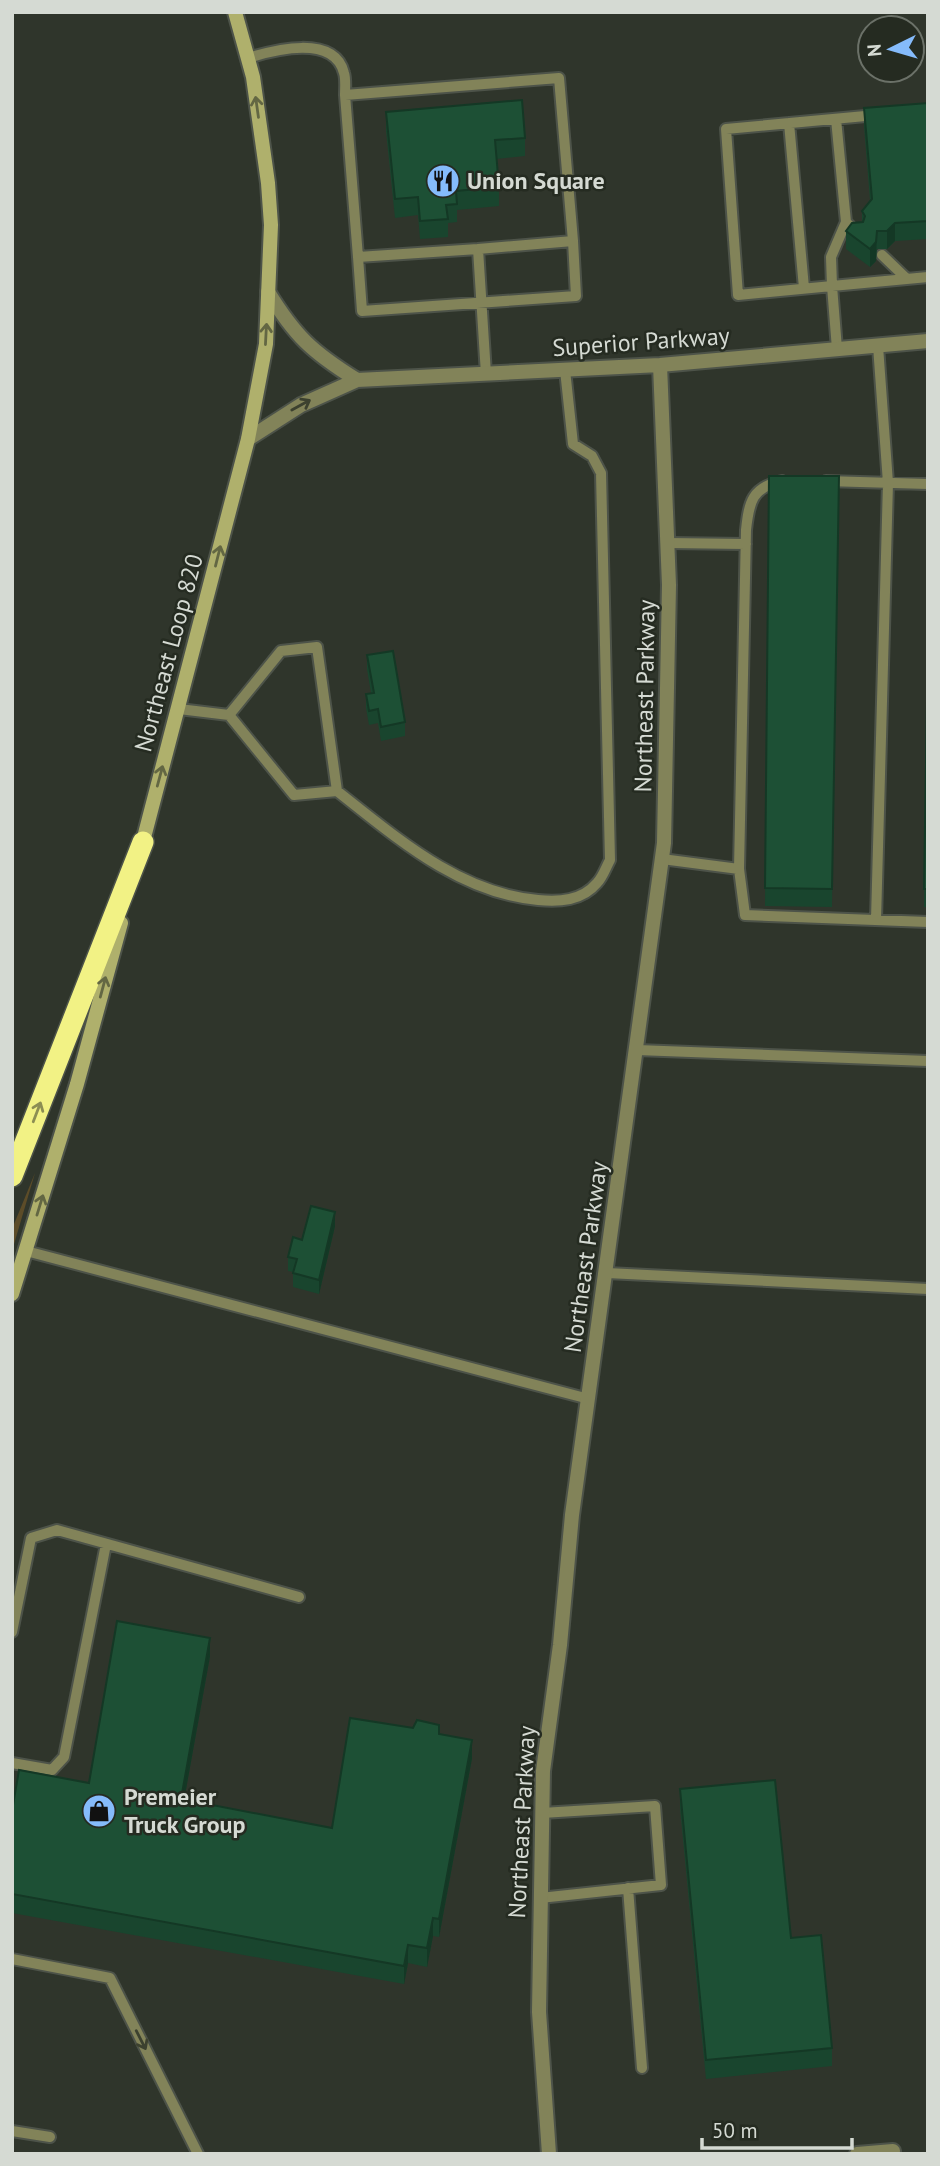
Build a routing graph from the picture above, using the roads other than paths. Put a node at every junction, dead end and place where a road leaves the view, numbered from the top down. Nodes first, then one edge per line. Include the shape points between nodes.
1 (235, 12) edge
2 (248, 58) junction
3 (345, 95) junction
4 (888, 114) edge
5 (836, 119) junction
6 (789, 123) junction
7 (846, 222) junction
8 (858, 235) edge
9 (573, 241) junction
10 (478, 249) junction
11 (882, 255) dead end
12 (358, 257) junction
13 (928, 277) edge
14 (907, 279) junction
15 (832, 286) junction
16 (804, 288) junction
17 (268, 292) junction
18 (482, 303) junction
19 (928, 341) edge
20 (878, 346) junction
21 (837, 349) junction
22 (660, 365) junction
23 (565, 370) junction
24 (486, 374) junction
25 (357, 380) junction
26 (248, 439) junction
27 (799, 480) edge
28 (812, 481) edge
29 (888, 483) junction
30 (928, 484) edge
31 (668, 543) junction
32 (746, 544) junction
33 (178, 709) junction
34 (229, 715) junction
35 (337, 792) junction
36 (142, 842) junction
37 (662, 859) junction
38 (739, 869) junction
39 (876, 920) junction
40 (928, 922) edge
41 (637, 1050) junction
42 (928, 1061) edge
43 (12, 1176) edge
44 (26, 1251) junction
45 (607, 1273) junction
46 (928, 1289) edge
47 (12, 1294) edge
48 (589, 1399) junction
49 (106, 1544) junction
50 (299, 1597) dead end
51 (12, 1632) edge
52 (12, 1763) edge
53 (542, 1813) junction
54 (628, 1888) junction
55 (540, 1898) junction
56 (12, 1959) edge
57 (642, 2068) dead end
58 (12, 2131) edge
59 (50, 2137) dead end
60 (894, 2151) dead end
61 (198, 2154) edge
62 (549, 2154) edge
63 (857, 2154) edge

1 - 2 main road, Northeast Loop 820
2 - 3 lane via 308,48 332,54 344,71
17 -> 2 main road, Northeast Loop 820 via 268,183
3 - 9 lane via 559,78
3 - 12 lane
4 - 5 lane
5 - 6 lane
5 - 7 lane
6 - 16 lane
6 - 16 lane via 726,129 738,295
7 - 8 lane
7 - 15 lane via 831,257
9 - 10 lane
9 - 18 lane via 576,296
10 - 12 lane
10 - 18 lane
11 - 14 lane
12 - 18 lane via 362,311
13 - 14 lane
14 - 15 lane
15 - 16 lane
15 - 21 lane
17 - 25 street via 299,338 322,359
26 -> 17 main road, Northeast Loop 820 via 266,344
18 - 24 lane
19 - 20 street, Superior Parkway
20 - 21 street, Superior Parkway
20 - 29 lane
21 - 22 street, Superior Parkway
22 - 23 street, Superior Parkway
22 - 31 street, Northeast Parkway
23 - 24 street, Superior Parkway
23 - 35 lane via 573,444 592,456 601,473 610,860 604,872 577,897 558,902 483,888 441,869
24 - 25 street, Superior Parkway
26 -> 25 street via 302,405
33 -> 26 main road, Northeast Loop 820
27 - 32 lane via 766,484 754,494
28 - 29 lane
29 - 30 lane
29 - 39 lane
31 - 32 lane
31 - 37 street, Northeast Parkway
32 - 38 lane
33 - 34 lane
36 -> 33 main road, Northeast Loop 820
34 - 35 lane via 294,795
34 - 35 lane via 281,651 317,648
43 -> 36 highway
44 -> 36 main road, Northeast Loop 820
37 - 38 lane
37 - 41 street, Northeast Parkway
38 - 39 lane via 745,915
39 - 40 lane
41 - 42 lane
41 - 45 street, Northeast Parkway
44 - 47 main road, Northeast Loop 820
44 - 48 lane
45 - 46 lane
45 - 48 street, Northeast Parkway
48 - 53 street, Northeast Parkway via 543,1771
49 - 50 lane
49 - 51 lane via 57,1530 31,1538
49 - 52 lane via 64,1757 52,1770
53 - 54 lane via 655,1805 661,1885
53 - 55 street, Northeast Parkway
54 - 55 lane
54 - 57 lane
55 - 62 street, Northeast Parkway via 539,2012
56 -> 61 lane via 110,1979
58 - 59 lane
60 - 63 street

